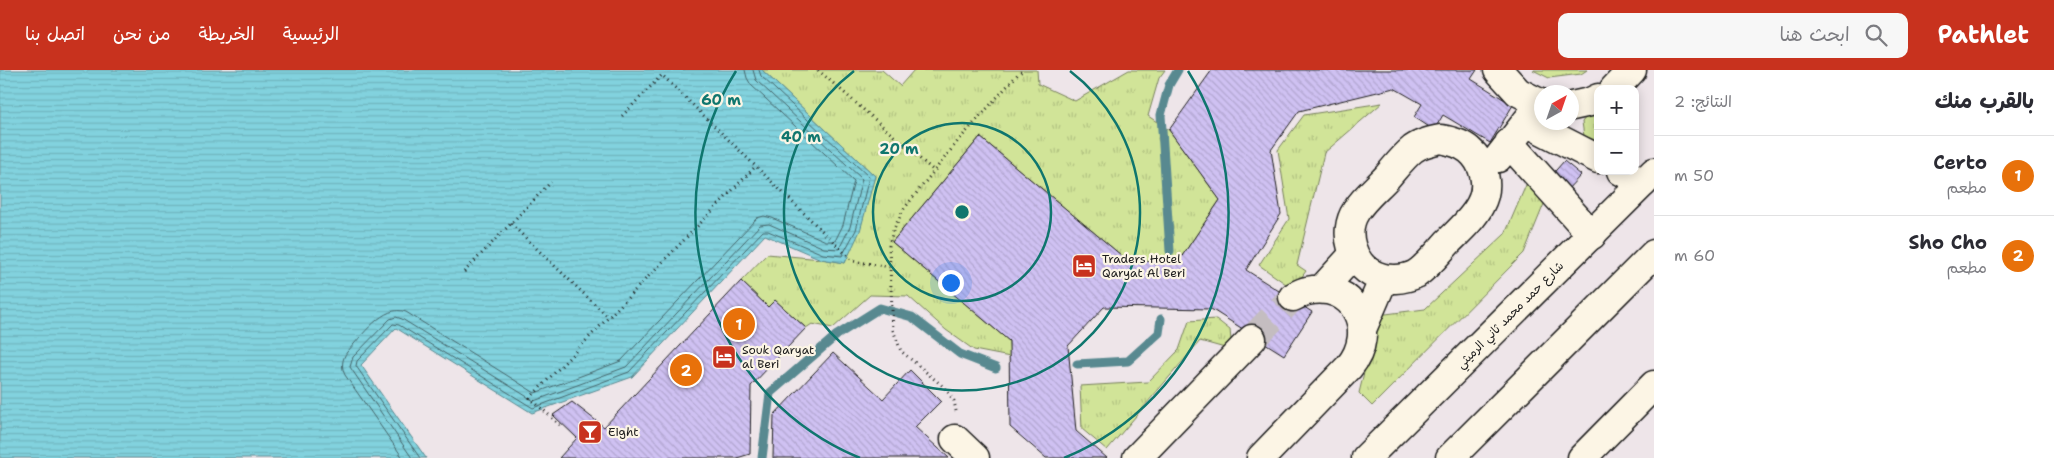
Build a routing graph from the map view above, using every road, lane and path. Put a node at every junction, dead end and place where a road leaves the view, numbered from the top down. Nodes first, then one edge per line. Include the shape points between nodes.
1 (818, 70) edge
2 (1024, 70) edge
3 (1498, 70) edge
4 (1632, 70) edge
5 (1618, 85) edge
6 (1594, 100) edge
7 (1579, 104) edge
8 (1534, 108) edge
9 (1534, 112) edge
10 (622, 116) dead end
11 (1561, 130) edge
12 (1509, 143) junction
13 (1594, 156) edge
14 (756, 166) junction
15 (934, 171) junction
16 (1485, 175) junction
17 (1639, 176) edge
18 (551, 182) dead end
19 (511, 224) junction
20 (1592, 235) junction
21 (1354, 254) junction
22 (1654, 254) edge
23 (890, 267) junction
24 (464, 272) dead end
25 (1384, 278) junction
26 (1322, 290) junction
27 (1293, 297) tunnel mouth
28 (608, 317) junction
29 (1363, 327) junction
30 (1252, 339) tunnel mouth
31 (1654, 385) edge
32 (560, 426) dead end
33 (955, 439) joint
34 (975, 458) edge
35 (1137, 458) edge
36 (1261, 458) edge
37 (1366, 458) edge
38 (1450, 458) edge
39 (1582, 458) edge

1 - 15 path
2 - 15 path
3 - 8 main road
4 - 5 main road
6 - 7 main road
9 - 12 main road
10 - 14 path via 662,75
11 - 13 main road
12 - 16 main road
12 - 20 main road
14 - 23 path via 853,261
14 - 28 path
15 - 23 path via 904,210 893,231 889,246
16 - 21 main road via 1469,149 1456,142 1441,139 1413,149 1356,211 1350,225 1349,240
16 - 25 main road via 1481,204 1426,266 1402,279
17 - 20 main road, شارع حمد محمد ثاني الرميثي
18 - 19 path
19 - 24 path
19 - 28 path
20 - 37 main road, شارع حمد محمد ثاني الرميثي
21 - 25 main road via 1363,267
21 - 26 main road
22 - 38 main road
23 - 33 path via 893,330 901,351 945,388 954,401
25 - 29 main road
26 - 27 main road via 1306,291
26 - 29 main road via 1336,293 1349,301
28 - 32 path via 530,398
29 - 36 main road via 1357,357
30 - 35 main road
31 - 39 main road
33 - 34 main road

